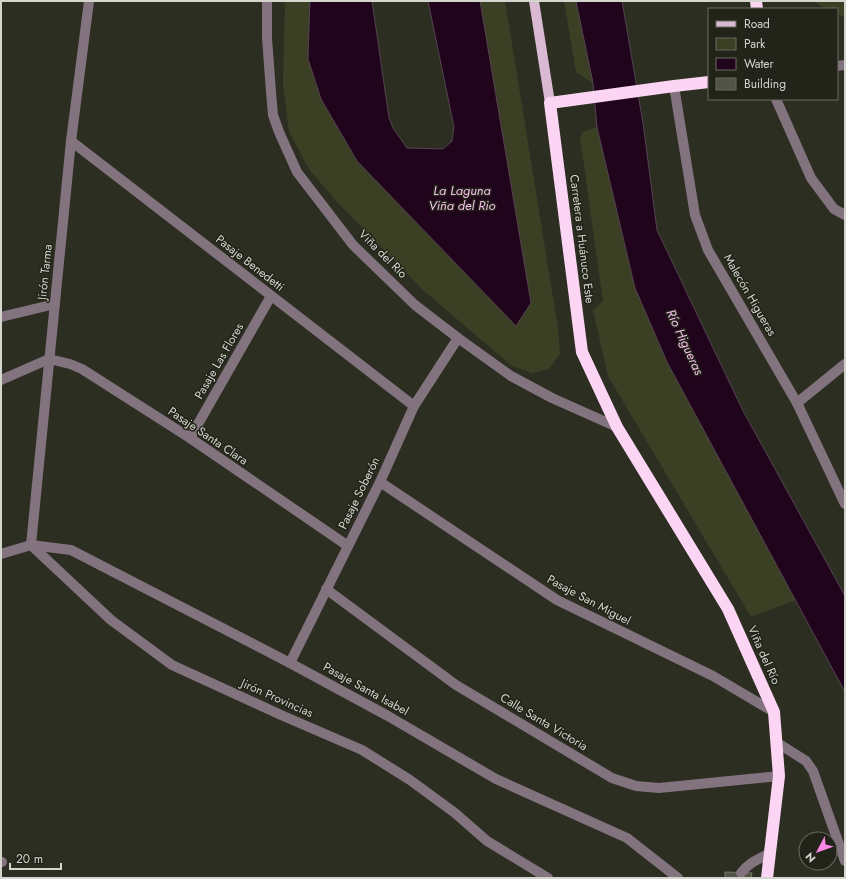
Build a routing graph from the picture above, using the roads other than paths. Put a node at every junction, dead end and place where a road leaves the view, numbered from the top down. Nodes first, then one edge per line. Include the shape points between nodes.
1 (89, 1) edge
2 (268, 1) edge
3 (534, 1) edge
4 (708, 82) edge
5 (674, 86) junction
6 (776, 100) edge
7 (550, 103) junction
8 (71, 141) junction
9 (845, 215) edge
10 (271, 296) junction
11 (55, 304) junction
12 (1, 317) edge
13 (458, 338) junction
14 (49, 359) junction
15 (845, 364) edge
16 (1, 380) edge
17 (797, 403) junction
18 (414, 406) junction
19 (617, 427) junction
20 (190, 438) junction
21 (641, 467) joint
22 (380, 482) junction
23 (841, 484) edge
24 (845, 504) edge
25 (31, 545) junction
26 (348, 546) junction
27 (1, 554) edge
28 (326, 589) junction
29 (290, 663) junction
30 (774, 712) junction
31 (776, 742) junction
32 (779, 776) junction
33 (770, 853) junction
34 (845, 861) edge
35 (741, 873) dead end
36 (548, 878) edge
37 (678, 878) edge
38 (767, 878) edge

1 - 8 street, Jirón Tarma
2 - 13 street, Viña del Río via 267,38 273,115 297,172 353,245 416,305
3 - 7 main road, Carretera a Huánuco Este
4 - 5 highway
5 - 7 highway
5 - 17 street, Malecón Higueras via 695,215 708,250
6 - 9 street via 811,178 834,209
7 - 19 highway, Carretera a Huánuco Este via 582,352
8 - 10 street, Pasaje Benedetti
8 - 11 street, Jirón Tarma
10 - 18 street, Pasaje Benedetti
10 - 20 street, Pasaje Las Flores
11 - 12 street
11 - 14 street, Jirón Tarma
13 - 18 street, Pasaje Soberón
13 - 19 street, Viña del Río via 511,376 552,398
14 - 16 street
14 - 20 street, Pasaje Santa Clara via 82,369
14 - 25 street, Jirón Tarma
15 - 17 street
17 - 23 street, Malecón Higueras
18 - 22 street, Pasaje Soberón
19 - 21 highway, Carretera a Huánuco Este
20 - 26 street, Pasaje Santa Clara
21 - 30 highway, Viña del Río via 728,610
22 - 26 street, Pasaje Soberón
22 - 30 street, Pasaje San Miguel via 557,600 713,676
23 - 24 street, Malecón Higueras
25 - 27 street
25 - 29 street, Pasaje Santa Isabel via 71,550
25 - 36 street, Jirón Provincias via 111,620 172,665 362,750 410,780 455,813 487,841
26 - 28 street, Pasaje Soberón
28 - 29 street, Pasaje Soberón
28 - 32 street, Calle Santa Victoria via 456,685 612,778 636,786 659,788
29 - 37 street, Pasaje Santa Isabel via 496,779 627,838
30 - 31 highway, Viña del Río
31 - 32 highway, Viña del Río
31 - 34 street via 806,761 813,771
32 - 33 highway, Viña del Río
33 - 35 street via 752,862
33 - 38 highway, Viña del Río

